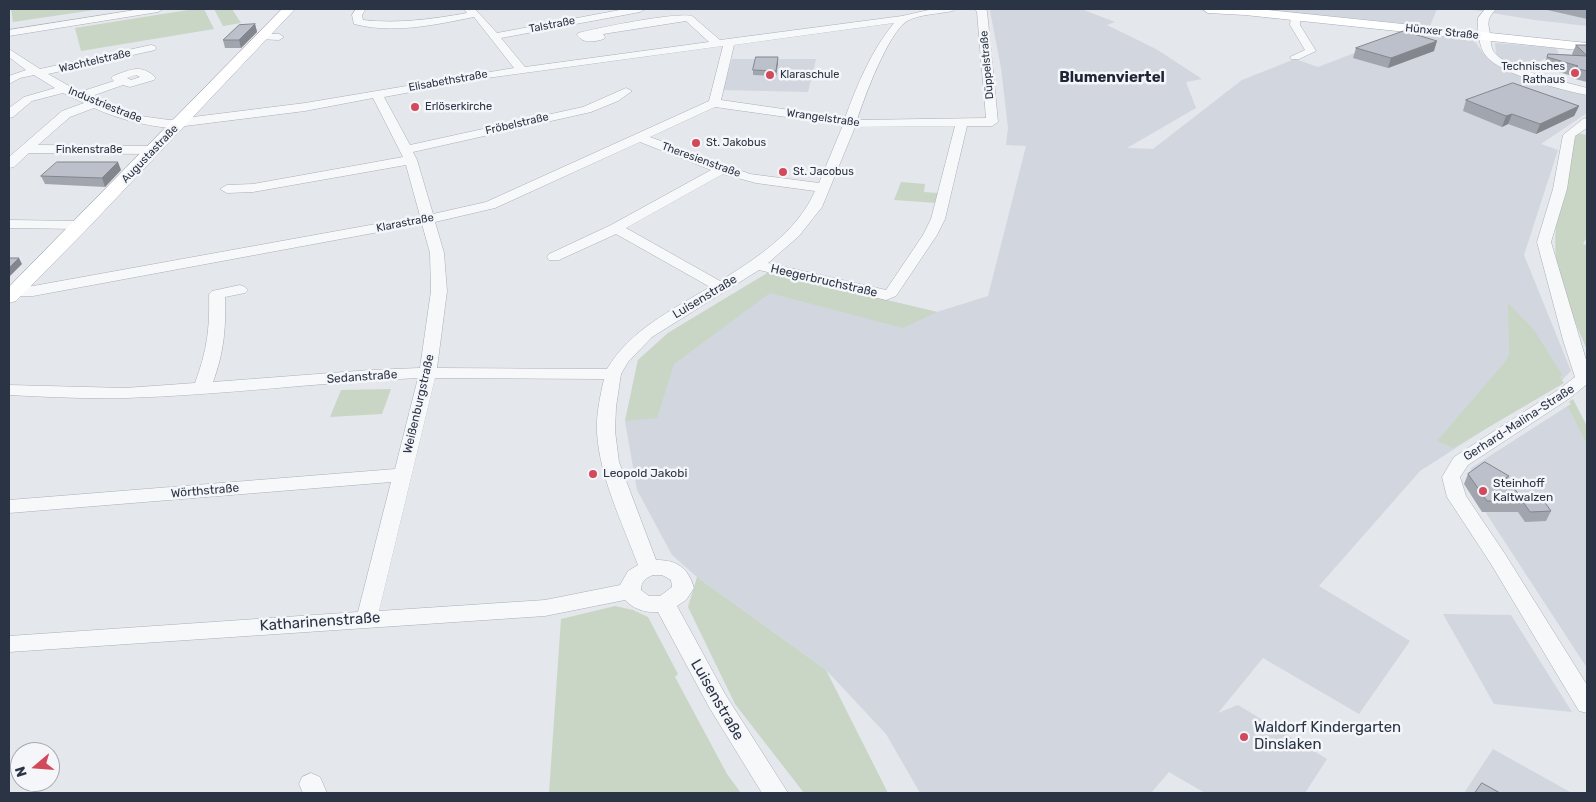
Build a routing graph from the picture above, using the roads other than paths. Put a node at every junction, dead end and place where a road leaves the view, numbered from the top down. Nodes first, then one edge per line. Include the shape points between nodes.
1 (158, 9) edge
2 (289, 9) edge
3 (640, 9) edge
4 (918, 9) edge
5 (948, 9) edge
6 (980, 9) edge
7 (1208, 9) edge
8 (1216, 9) edge
9 (1492, 9) edge
10 (360, 10) dead end
11 (934, 10) edge
12 (473, 11) edge
13 (1296, 16) junction
14 (903, 20) junction
15 (891, 21) junction
16 (596, 32) dead end
17 (9, 33) edge
18 (495, 36) junction
19 (1484, 36) junction
20 (262, 37) junction
21 (279, 37) dead end
22 (724, 42) junction
23 (883, 45) junction
24 (1587, 47) edge
25 (151, 48) dead end
26 (9, 52) edge
27 (1296, 57) dead end
28 (522, 70) junction
29 (37, 72) junction
30 (11, 78) edge
31 (124, 81) dead end
32 (63, 88) junction
33 (626, 91) dead end
34 (1587, 92) edge
35 (377, 94) junction
36 (79, 96) junction
37 (96, 103) junction
38 (714, 103) junction
39 (9, 114) edge
40 (850, 121) junction
41 (992, 122) joint
42 (1587, 122) edge
43 (180, 123) junction
44 (962, 123) junction
45 (639, 137) junction
46 (9, 144) edge
47 (153, 150) junction
48 (21, 151) edge
49 (409, 155) junction
50 (9, 164) edge
51 (722, 169) junction
52 (823, 188) junction
53 (228, 189) dead end
54 (429, 219) junction
55 (9, 224) edge
56 (82, 225) junction
57 (616, 228) junction
58 (554, 256) dead end
59 (757, 265) junction
60 (722, 288) junction
61 (240, 290) dead end
62 (12, 294) edge
63 (428, 373) junction
64 (613, 374) junction
65 (202, 388) junction
66 (9, 390) edge
67 (402, 475) junction
68 (9, 507) edge
69 (649, 568) junction
70 (630, 591) junction
71 (665, 604) junction
72 (367, 618) junction
73 (9, 644) edge
74 (1587, 704) edge
75 (776, 793) edge

1 - 17 street
2 - 20 main road, Augustastraße
3 - 18 street, Talstraße
4 - 15 street via 904,11 893,16
5 - 11 street
6 - 41 street, Düppelstraße
7 - 8 main road, Hünxer Straße
8 - 13 main road, Hünxer Straße
9 - 19 street via 1482,18
10 - 12 street via 358,22 371,24 430,21
11 - 14 street
12 - 18 street
13 - 19 main road, Hünxer Straße
13 - 27 street via 1294,25 1310,51
14 - 15 street
14 - 23 street, Luisenstraße
15 - 22 street, Elisabethstraße
15 - 23 street, Luisenstraße
16 - 22 street via 688,18
18 - 28 street
19 - 24 main road, Hünxer Straße
19 - 34 street via 1490,54 1500,62
20 - 21 street
20 - 43 main road, Augustastraße
22 - 28 street, Elisabethstraße
22 - 38 street
23 - 40 street, Luisenstraße
25 - 29 street, Wachtelstraße
26 - 29 street, Industriestraße
28 - 35 street, Elisabethstraße
29 - 30 street
29 - 32 street, Industriestraße
31 - 36 street
32 - 36 street, Industriestraße
32 - 39 street via 28,99
33 - 49 street, Fröbelstraße via 584,109 515,124
35 - 43 street, Elisabethstraße
35 - 49 street, Weißenburgstraße
36 - 37 street, Industriestraße
37 - 43 street, Industriestraße via 148,122
37 - 48 street via 66,114
38 - 40 street, Wrangelstraße
38 - 45 street, Klarastraße
40 - 44 street, Wrangelstraße via 859,124
40 - 52 street, Luisenstraße
41 - 44 street, Wrangelstraße
42 - 74 street, Gerhard-Malina-Straße via 1569,135 1560,189 1544,242 1584,378 1461,461 1451,477 1457,497
43 - 47 main road, Augustastraße
44 - 59 street, Heegerbruchstraße via 938,219 891,293 886,295
45 - 51 street, Theresienstraße
45 - 54 street, Klarastraße via 490,205
46 - 48 street, Finkenstraße
47 - 48 street, Finkenstraße
47 - 56 main road, Augustastraße
48 - 50 street
49 - 53 street via 253,188
49 - 54 street, Weißenburgstraße
51 - 52 street, Theresienstraße via 764,181
51 - 57 street
52 - 59 street, Luisenstraße via 815,207 794,233
54 - 62 street, Klarastraße
54 - 63 street, Weißenburgstraße via 437,253 439,291
55 - 56 street
56 - 62 main road, Augustastraße
57 - 58 street
57 - 60 street
59 - 60 street, Luisenstraße
60 - 64 street, Luisenstraße via 646,334 621,360
61 - 65 street via 217,294 218,328 213,358
63 - 64 street, Sedanstraße
63 - 65 street, Sedanstraße
63 - 67 street, Weißenburgstraße
64 - 69 street, Luisenstraße via 606,431 610,462
65 - 66 street, Sedanstraße via 125,393
67 - 68 street, Wörthstraße
67 - 72 street, Weißenburgstraße
69 - 70 street via 632,580
69 - 71 street via 667,568 680,576 683,588
70 - 71 street via 639,602
70 - 72 street, Katharinenstraße via 545,608
71 - 75 street, Luisenstraße via 752,760
72 - 73 street, Katharinenstraße

